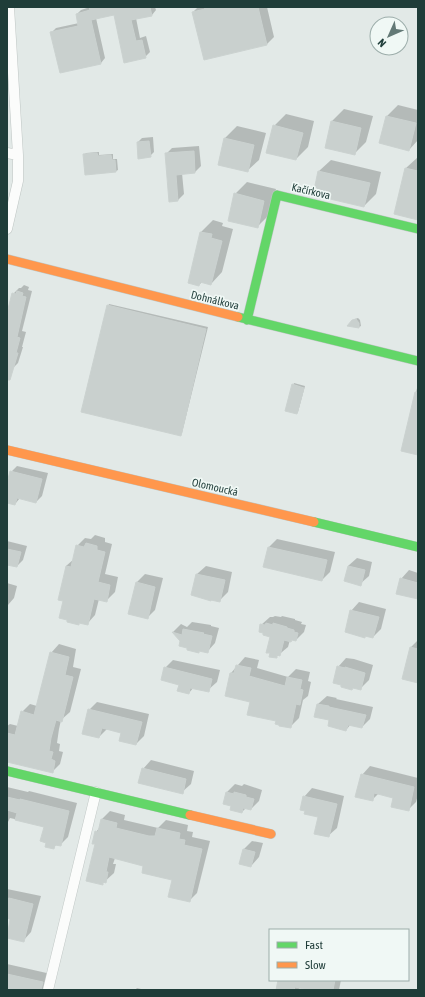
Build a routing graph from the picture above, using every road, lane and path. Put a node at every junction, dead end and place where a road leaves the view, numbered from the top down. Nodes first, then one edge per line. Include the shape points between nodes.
1 (9, 7) edge
2 (7, 153) edge
3 (18, 155) junction
4 (7, 229) edge
5 (418, 229) edge
6 (7, 259) edge
7 (247, 320) junction
8 (418, 361) edge
9 (7, 450) edge
10 (418, 547) edge
11 (7, 771) edge
12 (96, 792) junction
13 (271, 834) dead end
14 (48, 990) edge

1 - 3 street
2 - 3 street
3 - 4 street via 18,181
5 - 7 street, Kačírkova via 277,195
6 - 7 street, Dohnálkova
7 - 8 street, Dohnálkova
9 - 10 street, Olomoucká
11 - 12 street
12 - 13 street
12 - 14 street

